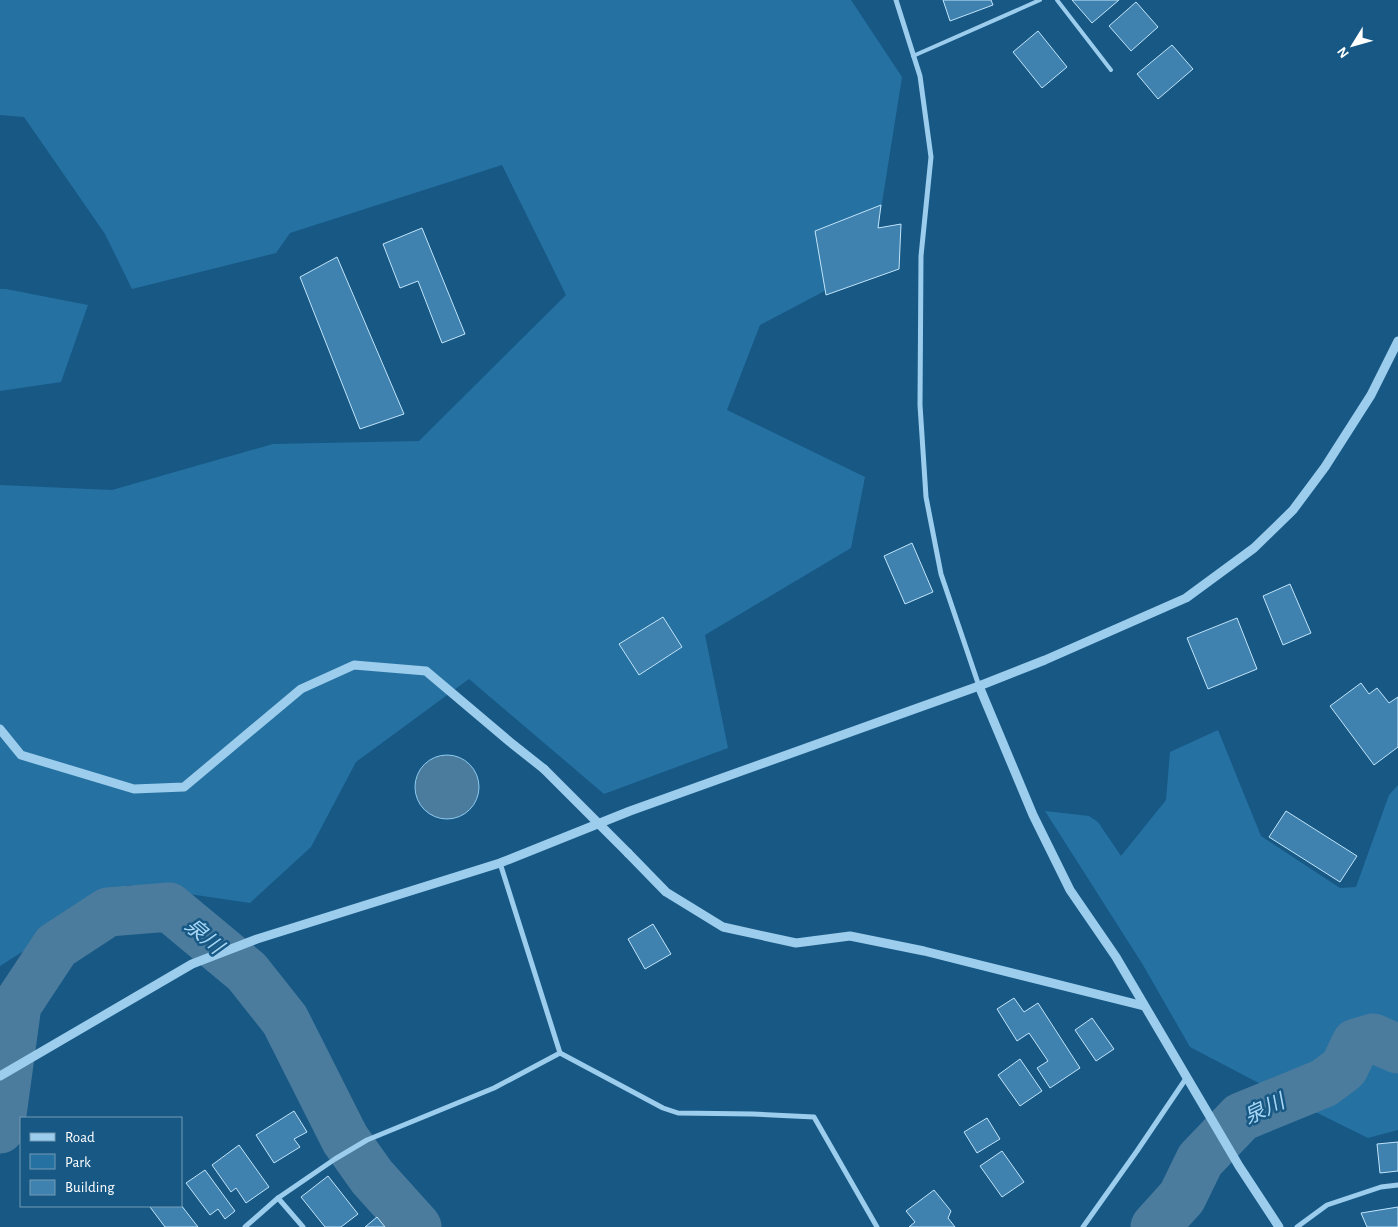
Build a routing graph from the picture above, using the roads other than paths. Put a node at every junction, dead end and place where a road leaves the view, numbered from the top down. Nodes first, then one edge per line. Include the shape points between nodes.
1 (896, 0) edge
2 (1040, 0) edge
3 (1057, 0) edge
4 (913, 56) junction
5 (1111, 70) dead end
6 (1398, 341) edge
7 (978, 686) junction
8 (0, 729) edge
9 (500, 863) junction
10 (1144, 1006) junction
11 (560, 1053) junction
12 (0, 1076) edge
13 (1187, 1077) junction
14 (1398, 1185) edge
15 (278, 1198) junction
16 (245, 1227) edge
17 (303, 1227) edge
18 (877, 1227) edge
19 (1083, 1227) edge
20 (1279, 1227) edge
21 (1297, 1227) edge

1 - 4 street
2 - 4 lane
3 - 5 lane
4 - 7 street via 920,76 931,157 921,256 920,405 926,497 941,574
6 - 7 street via 1371,395 1325,467 1293,510 1254,548 1186,598
7 - 9 street via 630,812
7 - 10 street via 1033,815 1070,890 1116,957
8 - 10 street, bridge via 22,755 134,789 184,787 301,689 354,665 426,671 544,769 666,892 723,928 796,943 850,936 924,951
9 - 11 street
9 - 12 street via 257,939 192,964
10 - 13 street
11 - 15 street via 494,1088 367,1140
11 - 18 street via 678,1113 814,1116
13 - 19 street
13 - 20 street
14 - 21 street via 1381,1186 1327,1205
15 - 16 street
15 - 17 street

